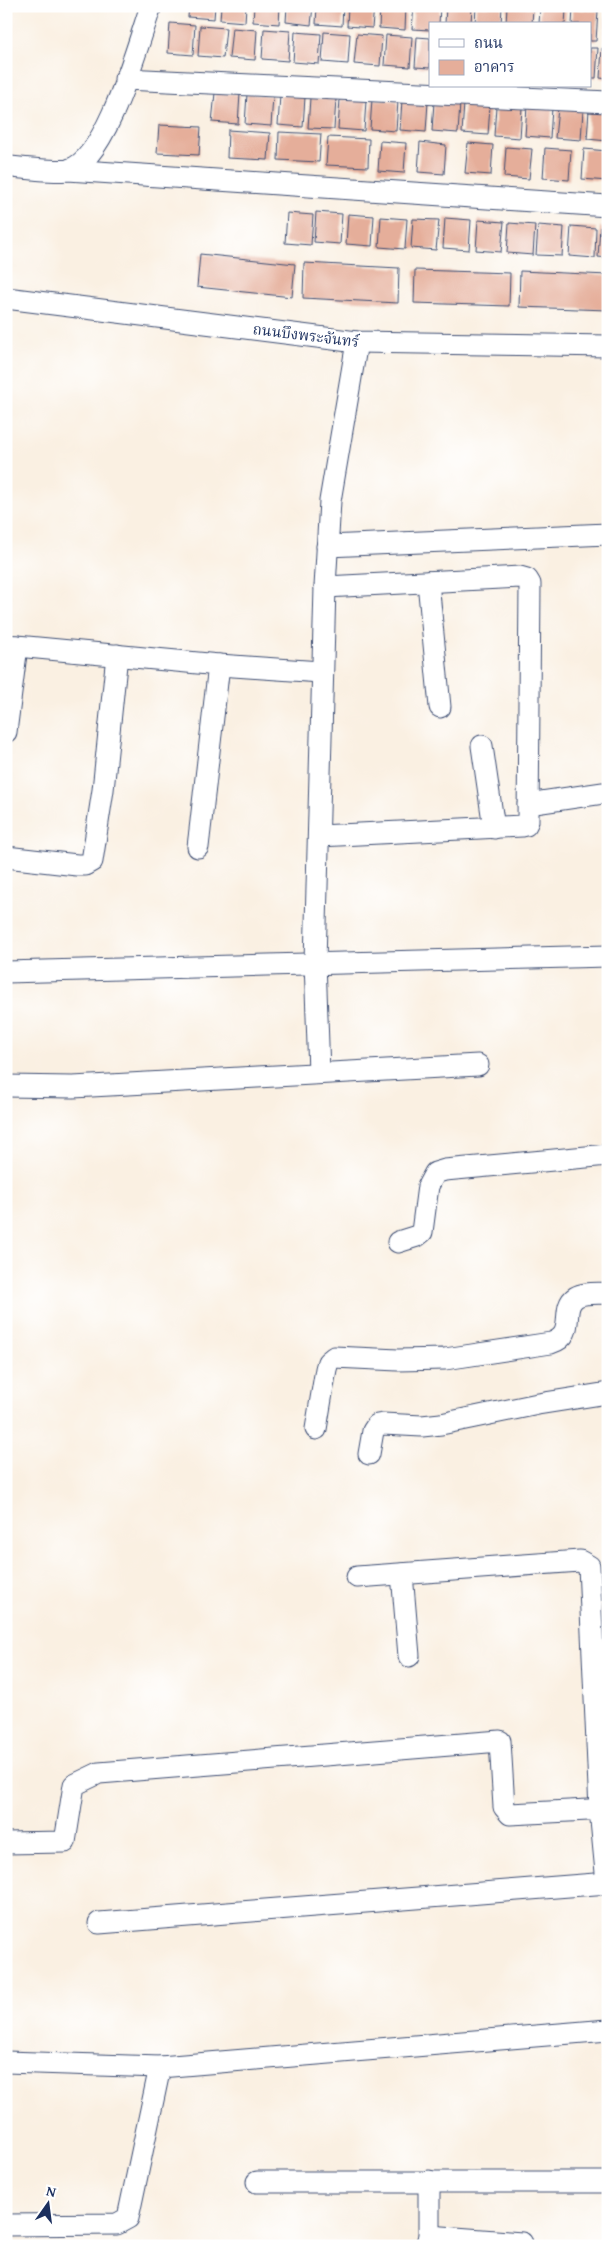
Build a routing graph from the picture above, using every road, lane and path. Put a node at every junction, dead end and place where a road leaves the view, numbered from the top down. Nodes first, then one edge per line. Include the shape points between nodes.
1 (151, 6) edge
2 (125, 79) junction
3 (608, 102) edge
4 (6, 166) edge
5 (68, 170) junction
6 (608, 206) edge
7 (6, 298) edge
8 (357, 342) junction
9 (608, 346) edge
10 (608, 534) edge
11 (327, 546) junction
12 (428, 582) junction
13 (325, 587) junction
14 (12, 645) edge
15 (118, 655) junction
16 (219, 665) junction
17 (321, 672) junction
18 (440, 707) dead end
19 (6, 732) edge
20 (482, 746) dead end
21 (604, 792) dead end
22 (528, 804) junction
23 (494, 828) junction
24 (320, 836) junction
25 (198, 846) dead end
26 (6, 857) edge
27 (608, 956) edge
28 (315, 962) junction
29 (6, 972) edge
30 (478, 1065) dead end
31 (319, 1072) junction
32 (6, 1086) edge
33 (608, 1155) edge
34 (398, 1242) dead end
35 (608, 1293) edge
36 (608, 1393) edge
37 (316, 1429) dead end
38 (368, 1454) dead end
39 (402, 1574) junction
40 (357, 1576) dead end
41 (409, 1656) dead end
42 (604, 1809) edge
43 (6, 1843) edge
44 (607, 1883) edge
45 (99, 1923) dead end
46 (608, 2030) edge
47 (6, 2062) edge
48 (160, 2066) junction
49 (429, 2181) junction
50 (257, 2182) dead end
51 (608, 2182) edge
52 (6, 2225) edge
53 (428, 2241) edge
54 (522, 2243) dead end

1 - 2 street
2 - 3 street
2 - 5 street via 109,124 89,156
4 - 5 street
5 - 6 street
7 - 8 street, ถนนบึงพระจันทร์
8 - 9 street, ถนนบึงพระจันทร์
8 - 11 street via 330,501
10 - 11 street
11 - 13 street
12 - 13 street
12 - 18 street
12 - 22 street via 520,577 530,584
13 - 17 street
14 - 15 street
14 - 19 street
15 - 16 street
15 - 26 street via 92,861 77,865
16 - 17 street
16 - 25 street
17 - 24 street
20 - 23 street
21 - 22 street
22 - 23 street via 526,825
23 - 24 street
24 - 28 street
27 - 28 street
28 - 29 street
28 - 31 street
30 - 31 street
31 - 32 street via 73,1087
33 - 34 street via 435,1173 428,1186 422,1232
35 - 37 street via 575,1297 565,1334 561,1340 550,1343 445,1359 334,1357 326,1369
36 - 38 street via 441,1424 383,1424 373,1431
39 - 40 street
39 - 41 street
39 - 42 street via 580,1561 589,1566
42 - 43 street via 510,1814 504,1807 500,1741 99,1773 74,1785 65,1842
42 - 44 street
44 - 45 street
46 - 48 street
47 - 48 street
48 - 52 street via 128,2218 117,2224
49 - 50 street
49 - 51 street
49 - 53 street
53 - 54 street

